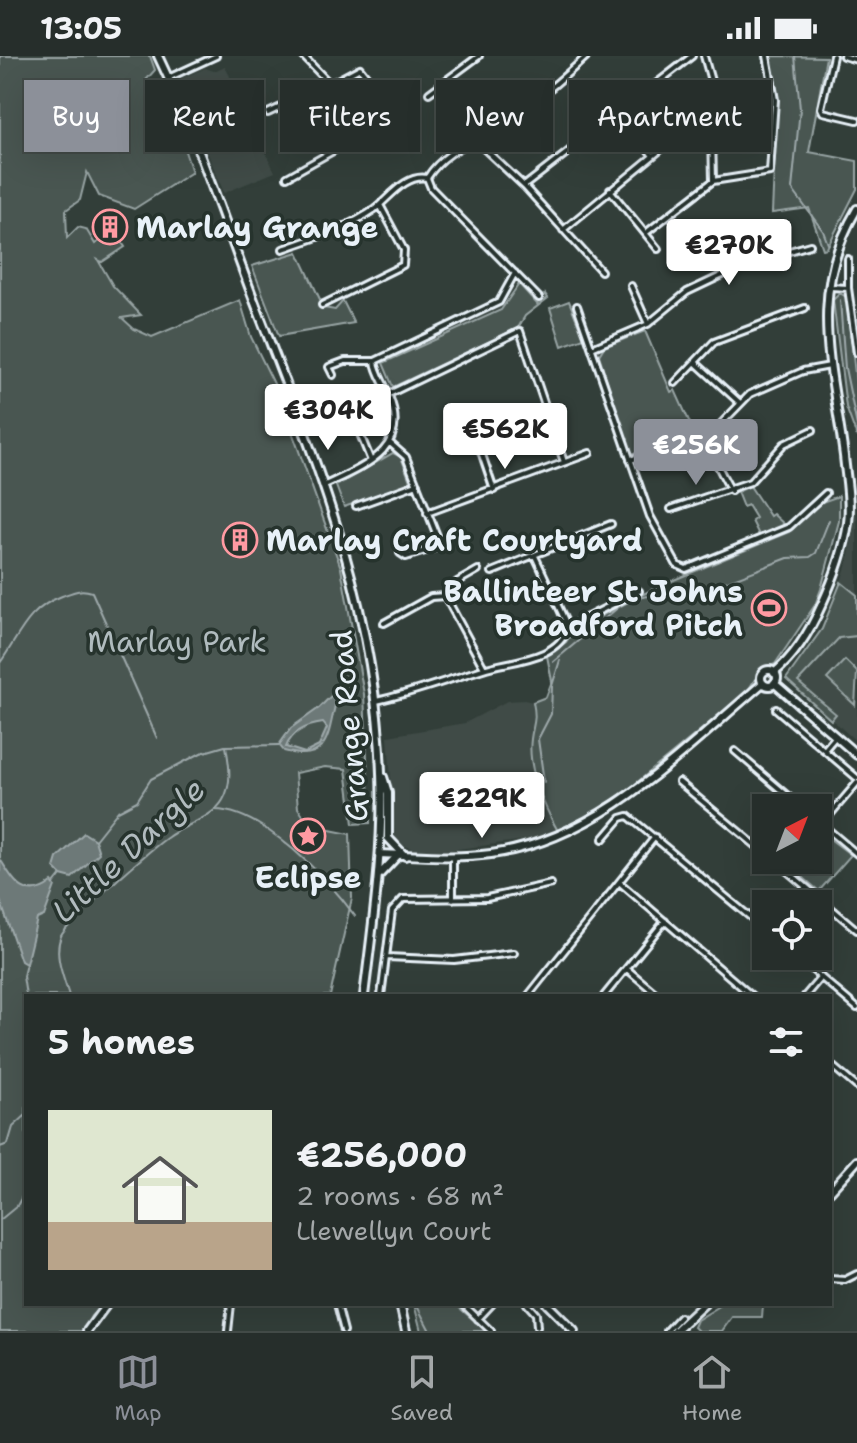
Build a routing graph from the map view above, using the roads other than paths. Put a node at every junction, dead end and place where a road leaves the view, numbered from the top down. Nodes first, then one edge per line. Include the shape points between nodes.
1 (158, 56) edge
2 (216, 56) edge
3 (303, 56) edge
4 (479, 56) edge
5 (587, 56) edge
6 (692, 56) edge
7 (704, 56) edge
8 (767, 56) edge
9 (833, 56) edge
10 (843, 56) edge
11 (857, 60) edge
12 (168, 78) junction
13 (326, 80) edge
14 (338, 80) edge
15 (369, 80) edge
16 (661, 80) edge
17 (711, 80) edge
18 (553, 84) edge
19 (429, 93) dead end
20 (280, 107) edge
21 (268, 113) dead end
22 (857, 120) edge
23 (569, 151) edge
24 (331, 152) edge
25 (452, 152) edge
26 (488, 152) edge
27 (650, 152) edge
28 (658, 152) edge
29 (713, 152) edge
30 (653, 156) junction
31 (287, 177) dead end
32 (427, 178) junction
33 (713, 181) junction
34 (524, 186) junction
35 (610, 190) junction
36 (380, 205) junction
37 (857, 209) edge
38 (563, 230) junction
39 (647, 232) junction
40 (810, 245) dead end
41 (283, 249) dead end
42 (658, 249) dead end
43 (848, 259) dead end
44 (601, 271) dead end
45 (515, 273) junction
46 (631, 286) dead end
47 (827, 286) junction
48 (848, 288) junction
49 (539, 298) dead end
50 (322, 305) dead end
51 (577, 306) dead end
52 (805, 308) dead end
53 (648, 324) junction
54 (593, 348) junction
55 (857, 353) edge
56 (375, 361) junction
57 (696, 363) junction
58 (830, 366) junction
59 (333, 375) dead end
60 (675, 383) dead end
61 (389, 394) junction
62 (740, 403) junction
63 (468, 413) dead end
64 (374, 421) dead end
65 (813, 430) dead end
66 (703, 438) junction
67 (390, 443) junction
68 (590, 453) dead end
69 (630, 460) junction
70 (371, 461) junction
71 (564, 462) junction
72 (417, 484) junction
73 (325, 485) junction
74 (494, 490) junction
75 (731, 491) junction
76 (826, 493) dead end
77 (356, 506) dead end
78 (671, 509) dead end
79 (427, 513) junction
80 (611, 524) dead end
81 (400, 553) dead end
82 (535, 556) junction
83 (478, 570) dead end
84 (492, 572) dead end
85 (639, 591) dead end
86 (445, 596) junction
87 (384, 623) dead end
88 (568, 627) junction
89 (485, 668) junction
90 (774, 673) junction
91 (763, 683) junction
92 (774, 683) junction
93 (376, 701) junction
94 (776, 709) dead end
95 (836, 736) junction
96 (824, 750) junction
97 (735, 751) dead end
98 (857, 755) edge
99 (381, 774) junction
100 (857, 781) edge
101 (679, 782) dead end
102 (786, 794) edge
103 (832, 809) edge
104 (832, 833) edge
105 (655, 837) junction
106 (603, 839) dead end
107 (752, 842) edge
108 (380, 854) junction
109 (857, 854) edge
110 (402, 856) junction
111 (453, 857) junction
112 (791, 874) edge
113 (379, 875) junction
114 (619, 882) junction
115 (551, 884) dead end
116 (806, 887) junction
117 (804, 890) edge
118 (453, 899) junction
119 (752, 918) edge
120 (665, 921) junction
121 (857, 930) edge
122 (514, 953) dead end
123 (387, 957) junction
124 (627, 969) junction
125 (813, 970) edge
126 (821, 977) junction
127 (364, 994) edge
128 (381, 994) edge
129 (530, 994) edge
130 (606, 994) edge
131 (657, 994) edge
132 (750, 994) edge
133 (807, 994) edge
134 (857, 1008) edge
135 (832, 1066) edge
136 (857, 1087) edge
137 (857, 1161) edge
138 (832, 1189) edge
139 (857, 1274) edge
140 (832, 1279) edge
141 (106, 1306) edge
142 (231, 1306) edge
143 (338, 1306) edge
144 (400, 1306) edge
145 (465, 1306) edge
146 (490, 1306) edge
147 (529, 1306) edge
148 (549, 1306) edge
149 (702, 1306) edge
150 (680, 1317) dead end
151 (478, 1319) junction
152 (537, 1327) dead end
153 (679, 1327) edge
154 (570, 1330) edge
155 (87, 1331) edge
156 (228, 1331) edge
157 (344, 1331) edge
158 (406, 1331) edge
159 (491, 1331) edge
160 (667, 1331) edge

1 - 12 street, Grange Road
2 - 12 street
3 - 13 street
4 - 19 street
5 - 18 street
6 - 16 street
7 - 17 street
8 - 33 street via 775,100 770,172
9 - 22 street via 821,108
10 - 11 street
12 - 73 street, Grange Road
14 - 15 street via 360,68
20 - 21 street
23 - 34 street
24 - 31 street
25 - 32 street
26 - 34 street
27 - 30 street
28 - 30 street
29 - 33 street
30 - 35 street
32 - 36 street via 411,179
32 - 45 street
33 - 39 street
34 - 38 street
35 - 38 street
35 - 39 street
36 - 41 street
36 - 50 street via 404,250 403,265
37 - 47 street via 840,237
38 - 44 street
39 - 42 street
40 - 53 street via 748,263 687,292
43 - 48 street
45 - 49 street
45 - 56 street via 499,302
46 - 53 street
47 - 48 street
47 - 58 street
48 - 55 street
51 - 54 street
52 - 57 street via 720,339
53 - 54 street
54 - 69 street
56 - 59 street via 345,361 329,367
56 - 61 street
57 - 60 street
57 - 62 street
58 - 62 street via 803,371
58 - 90 street via 848,521 814,621
61 - 67 street via 396,427
61 - 71 street via 520,331
62 - 66 street
63 - 74 street
64 - 70 street via 358,429
65 - 75 street via 784,444 750,482
66 - 69 street
66 - 75 street
67 - 70 street
67 - 72 street via 406,457
68 - 71 street
69 - 76 street via 650,516 677,565 686,569 789,527
70 - 73 street
71 - 74 street
72 - 77 street
72 - 79 street
73 - 93 street, Grange Road via 358,595
74 - 79 street
75 - 78 street
79 - 81 street via 441,546 406,557
80 - 82 street
82 - 84 street
82 - 88 street
83 - 86 street
85 - 88 street
86 - 87 street via 431,597
86 - 89 street
88 - 89 street via 562,639 542,653
89 - 93 street via 433,688
90 - 91 street via 764,673
90 - 92 street
91 - 92 street
91 - 111 street via 598,816 519,849
92 - 95 street
93 - 99 street, Grange Road
94 - 96 street
95 - 96 street
95 - 98 street
96 - 100 street
97 - 102 street
99 - 108 street, Grange Road
99 - 110 street via 388,793 389,842
100 - 103 street
101 - 107 street
104 - 109 street
105 - 106 street via 628,816
105 - 114 street
105 - 119 street
108 - 110 street
108 - 113 street, Grange Road
110 - 111 street
110 - 113 street
111 - 118 street
112 - 116 street
113 - 127 street, Grange Road
114 - 120 street
114 - 129 street
115 - 118 street via 487,898
116 - 117 street
116 - 121 street
118 - 123 street via 403,899 396,905
120 - 124 street
120 - 132 street
122 - 123 street via 454,960
123 - 128 street
124 - 130 street
124 - 131 street
125 - 126 street
126 - 133 street
126 - 134 street
135 - 136 street
137 - 138 street
139 - 140 street
141 - 155 street
142 - 156 street
143 - 157 street
144 - 158 street
145 - 151 street
146 - 151 street
147 - 152 street
148 - 154 street
149 - 153 street
150 - 153 street
151 - 159 street
153 - 160 street

